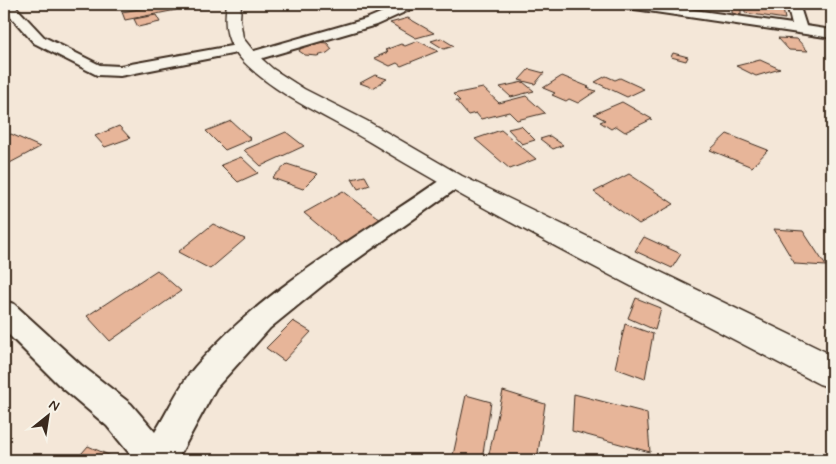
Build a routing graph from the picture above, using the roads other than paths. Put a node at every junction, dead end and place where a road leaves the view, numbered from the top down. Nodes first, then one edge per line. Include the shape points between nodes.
1 (6, 4) edge
2 (234, 4) edge
3 (412, 4) edge
4 (628, 4) edge
5 (793, 4) edge
6 (800, 29) junction
7 (832, 34) edge
8 (245, 52) junction
9 (453, 181) junction
10 (4, 312) edge
11 (832, 372) edge
12 (157, 460) edge

1 - 8 street via 39,40 97,70 120,71
2 - 8 street via 235,38
3 - 8 street via 371,22
4 - 6 street
5 - 6 street
6 - 7 street
8 - 9 street via 267,73 297,93
9 - 11 street
9 - 12 street via 330,265 260,320 204,378
10 - 12 street via 119,416

